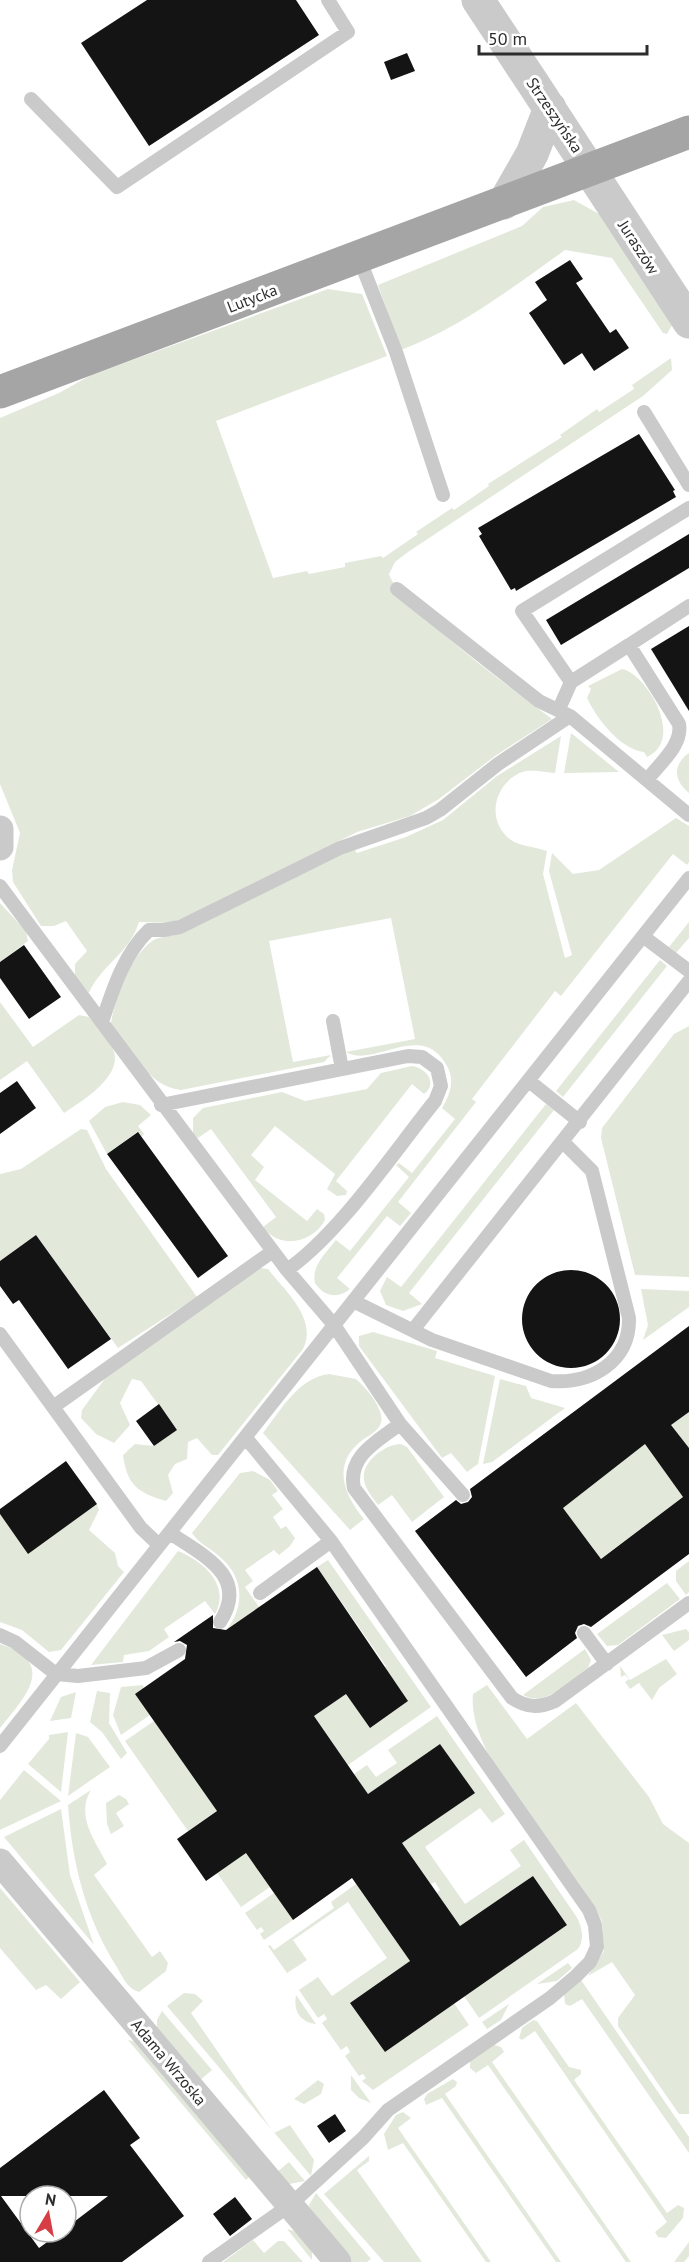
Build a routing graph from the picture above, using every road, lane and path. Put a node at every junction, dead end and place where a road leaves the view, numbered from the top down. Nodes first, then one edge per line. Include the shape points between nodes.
1 (328, 0) edge
2 (478, 0) edge
3 (31, 99) dead end
4 (550, 108) junction
5 (689, 132) edge
6 (591, 171) junction
7 (504, 203) junction
8 (359, 258) junction
9 (689, 322) edge
10 (0, 392) edge
11 (644, 412) dead end
12 (689, 485) edge
13 (443, 495) dead end
14 (689, 508) edge
15 (397, 589) dead end
16 (689, 606) edge
17 (629, 645) junction
18 (571, 682) junction
19 (565, 712) junction
20 (647, 780) junction
21 (689, 814) edge
22 (0, 829) edge
23 (0, 847) edge
24 (689, 878) edge
25 (0, 886) edge
26 (644, 937) junction
27 (689, 971) edge
28 (688, 985) edge
29 (333, 1021) dead end
30 (102, 1022) junction
31 (342, 1069) junction
32 (529, 1081) junction
33 (161, 1105) junction
34 (580, 1122) junction
35 (564, 1143) junction
36 (273, 1251) junction
37 (287, 1270) junction
38 (353, 1301) junction
39 (334, 1325) junction
40 (413, 1330) junction
41 (0, 1334) edge
42 (53, 1407) junction
43 (400, 1424) junction
44 (246, 1438) junction
45 (463, 1495) dead end
46 (170, 1533) junction
47 (331, 1541) junction
48 (159, 1545) junction
49 (260, 1593) dead end
50 (689, 1603) edge
51 (220, 1622) dead end
52 (584, 1633) dead end
53 (0, 1635) edge
54 (179, 1650) dead end
55 (607, 1664) junction
56 (56, 1674) junction
57 (0, 1746) edge
58 (0, 1862) edge
59 (290, 2205) junction
60 (209, 2262) edge
61 (338, 2262) edge

1 - 3 lane via 348,32 117,187
2 - 4 street, Strzeszyńska
4 - 6 street, Strzeszyńska
4 - 7 street via 532,154
5 - 6 main road, Lutycka
6 - 7 main road, Lutycka
6 - 9 street, Juraszów
7 - 8 main road, Lutycka
8 - 10 main road, Lutycka
8 - 13 lane via 396,352
11 - 12 lane
14 - 18 lane via 522,611
15 - 19 lane via 539,701
16 - 17 lane
17 - 18 lane
17 - 20 lane via 680,731 677,741
18 - 19 lane
19 - 20 lane
19 - 30 lane via 426,818 340,848 180,927 149,930 131,952
20 - 21 lane
22 - 23 street
24 - 26 lane
25 - 30 lane
26 - 27 lane
26 - 32 lane
28 - 34 lane
29 - 31 lane
30 - 33 lane
31 - 33 lane
31 - 37 lane via 418,1056 437,1068 440,1091 344,1215 310,1253
32 - 34 lane
32 - 38 lane
33 - 36 lane
34 - 35 lane
35 - 40 lane
35 - 40 lane via 592,1171 629,1318 626,1338 616,1359 588,1378 550,1381
36 - 37 lane
36 - 42 lane
37 - 39 lane
38 - 39 lane
38 - 40 lane
39 - 43 lane
39 - 44 lane
41 - 42 lane
42 - 48 lane via 141,1528
43 - 45 lane
43 - 55 lane via 360,1455 352,1473 354,1488 512,1698 531,1707 543,1706
44 - 46 lane
44 - 47 lane
46 - 48 lane
46 - 51 lane via 225,1576 229,1603
47 - 49 lane
47 - 59 lane via 589,1910 597,1947 590,1962 550,1998 388,2110
48 - 56 lane
50 - 55 lane
52 - 55 lane
53 - 56 lane
54 - 56 lane via 146,1668 126,1673
56 - 57 lane
58 - 59 street, Adama Wrzoska
59 - 60 lane
59 - 61 street, Adama Wrzoska

